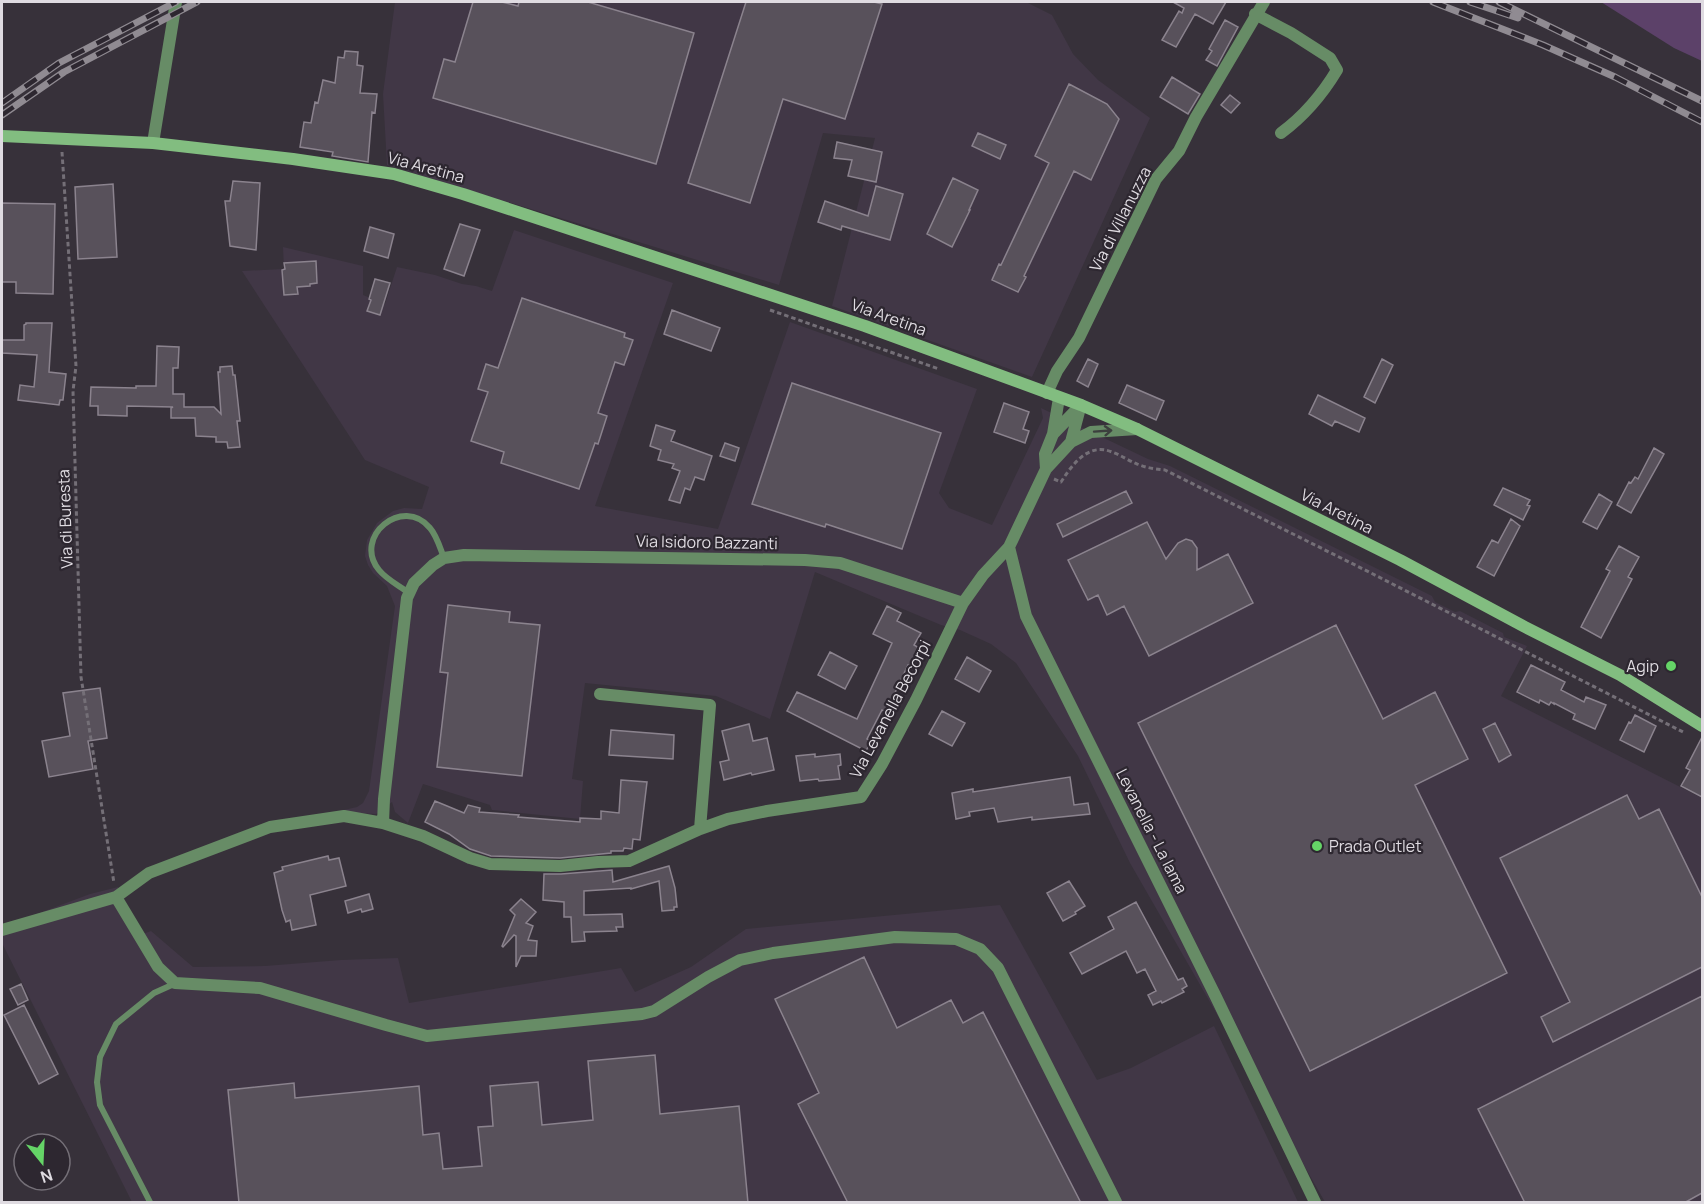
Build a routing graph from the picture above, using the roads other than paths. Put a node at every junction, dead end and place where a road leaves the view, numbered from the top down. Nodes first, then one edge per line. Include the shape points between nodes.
1 (176, 2) edge
2 (1264, 2) edge
3 (1255, 14) junction
4 (1281, 133) dead end
5 (2, 136) edge
6 (153, 143) junction
7 (1047, 393) junction
8 (1059, 398) junction
9 (1081, 405) junction
10 (1137, 429) junction
11 (1053, 434) junction
12 (1071, 442) junction
13 (1044, 472) junction
14 (1009, 547) junction
15 (444, 558) junction
16 (410, 593) junction
17 (963, 603) junction
18 (600, 694) dead end
19 (1702, 726) edge
20 (383, 823) junction
21 (700, 829) junction
22 (116, 897) junction
23 (2, 930) edge
24 (175, 983) junction
25 (150, 1203) edge
26 (1116, 1203) edge
27 (1315, 1203) edge

1 - 6 street
2 - 3 street, Via di Villanuzza
3 - 4 street via 1330,58 1337,70 1298,121
3 - 7 street, Via di Villanuzza via 1179,152 1156,179 1079,339
5 - 6 street, Via Aretina
6 - 7 street, Via Aretina via 403,176 865,326
7 - 8 street, Via Aretina
8 - 9 street, Via Aretina
8 - 11 street
9 - 10 street, Via Aretina
9 - 11 street
9 - 12 street
12 -> 10 street via 1091,432
10 - 19 street, Via Aretina via 1620,675
11 - 13 street via 1045,454
12 - 13 street
13 - 14 street
14 - 17 street, Via Levanella Becorpi
14 - 27 street, Levanella - La lama via 1026,616
15 - 16 street via 414,583
15 - 16 lane via 435,536 417,518 400,517 384,524 372,546 375,563
15 - 17 street, Via Isidoro Bazzanti via 464,555 817,561 840,563
16 - 20 street
17 - 21 street, Via Levanella Becorpi via 912,709 861,797 766,811
18 - 21 street via 710,705
20 - 21 street, Via Levanella Becorpi via 490,864 560,866 629,861
20 - 22 street, Via Levanella Becorpi via 344,816 270,827 148,873
22 - 23 street, Via Levanella Becorpi
22 - 24 street via 158,967
24 - 25 lane via 154,993 116,1024 99,1057 100,1105
24 - 26 street via 260,988 427,1036 642,1014 654,1011 740,960 773,953 895,936 956,939 980,949 998,968

